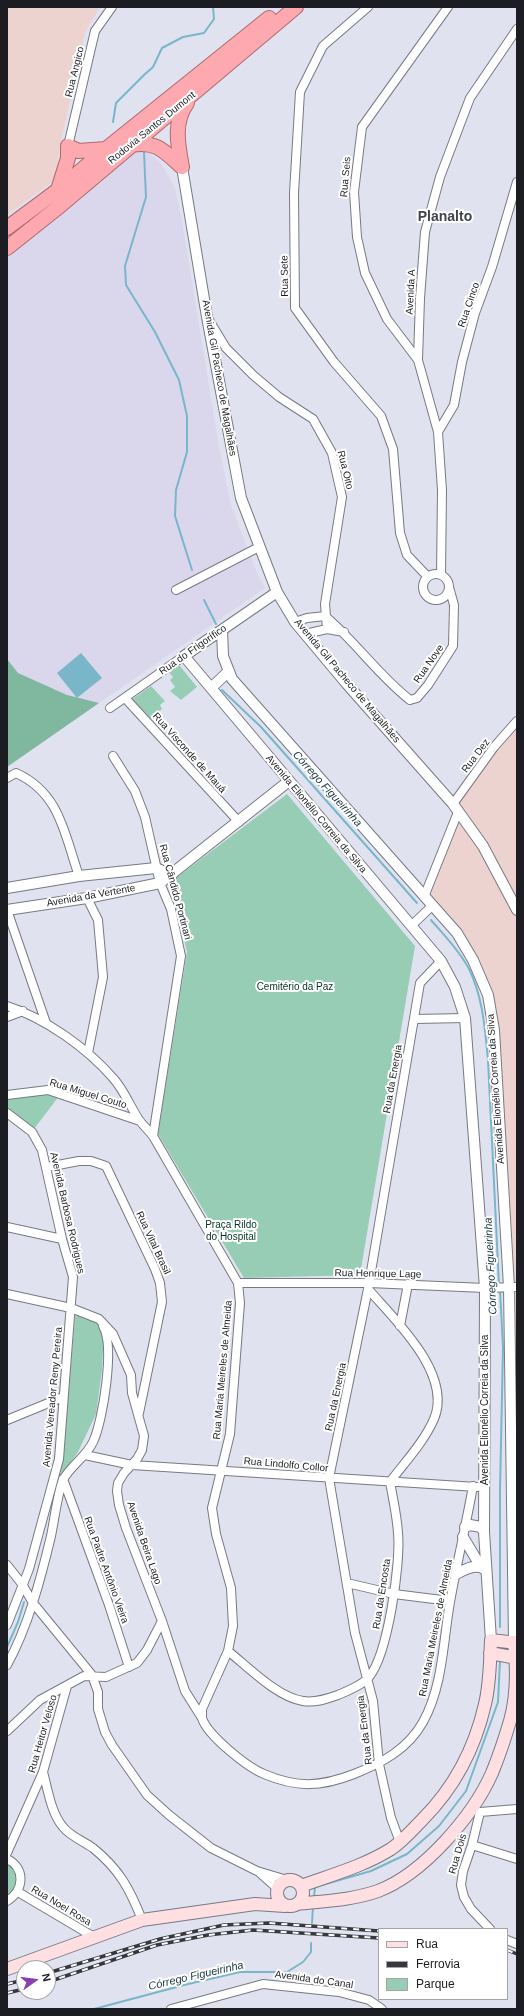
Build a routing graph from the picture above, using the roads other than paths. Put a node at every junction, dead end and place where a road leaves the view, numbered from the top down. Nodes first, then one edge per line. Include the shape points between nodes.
1 (112, 7) edge
2 (282, 7) edge
3 (296, 7) edge
4 (368, 7) edge
5 (448, 7) edge
6 (517, 28) edge
7 (192, 96) junction
8 (131, 145) junction
9 (68, 146) junction
10 (106, 149) junction
11 (182, 167) junction
12 (517, 182) edge
13 (58, 190) junction
14 (7, 228) edge
15 (7, 248) edge
16 (207, 317) junction
17 (418, 360) junction
18 (438, 432) junction
19 (259, 547) junction
20 (441, 575) junction
21 (428, 577) junction
22 (449, 587) junction
23 (176, 590) dead end
24 (277, 592) junction
25 (325, 616) junction
26 (295, 622) junction
27 (222, 630) junction
28 (327, 630) junction
29 (344, 632) junction
30 (305, 634) junction
31 (184, 656) junction
32 (229, 672) junction
33 (211, 688) junction
34 (125, 698) junction
35 (110, 708) dead end
36 (517, 722) edge
37 (113, 756) dead end
38 (7, 778) edge
39 (289, 781) junction
40 (456, 808) junction
41 (239, 822) junction
42 (156, 868) junction
43 (172, 875) junction
44 (79, 876) junction
45 (160, 883) junction
46 (7, 888) edge
47 (424, 897) junction
48 (87, 898) junction
49 (432, 906) junction
50 (7, 910) edge
51 (517, 910) edge
52 (411, 926) junction
53 (441, 961) junction
54 (7, 1006) edge
55 (22, 1011) junction
56 (7, 1017) edge
57 (465, 1018) junction
58 (414, 1019) junction
59 (46, 1024) junction
60 (88, 1053) junction
61 (7, 1095) edge
62 (7, 1113) edge
63 (140, 1121) junction
64 (153, 1136) junction
65 (47, 1167) junction
66 (7, 1227) edge
67 (62, 1240) junction
68 (238, 1283) junction
69 (408, 1284) junction
70 (369, 1286) junction
71 (513, 1287) edge
72 (485, 1288) junction
73 (7, 1294) edge
74 (71, 1308) junction
75 (99, 1319) junction
76 (400, 1326) junction
77 (63, 1398) junction
78 (139, 1414) junction
79 (7, 1420) edge
80 (85, 1455) junction
81 (132, 1465) junction
82 (222, 1470) junction
83 (329, 1478) junction
84 (63, 1479) junction
85 (390, 1482) junction
86 (473, 1486) junction
87 (485, 1487) junction
88 (464, 1532) junction
89 (484, 1532) junction
90 (7, 1565) edge
91 (484, 1569) junction
92 (456, 1574) junction
93 (347, 1583) junction
94 (22, 1584) junction
95 (394, 1594) junction
96 (450, 1601) junction
97 (33, 1603) junction
98 (162, 1621) junction
99 (7, 1625) edge
100 (491, 1640) junction
101 (516, 1642) edge
102 (228, 1651) junction
103 (490, 1653) junction
104 (516, 1658) edge
105 (7, 1665) edge
106 (129, 1667) junction
107 (92, 1675) junction
108 (368, 1679) junction
109 (67, 1686) junction
110 (202, 1718) junction
111 (7, 1731) edge
112 (379, 1764) junction
113 (43, 1772) junction
114 (517, 1809) edge
115 (400, 1842) junction
116 (472, 1845) junction
117 (7, 1853) edge
118 (7, 1859) edge
119 (517, 1859) edge
120 (257, 1871) junction
121 (287, 1880) junction
122 (301, 1886) junction
123 (18, 1892) junction
124 (277, 1892) junction
125 (7, 1901) edge
126 (254, 1904) junction
127 (291, 1905) junction
128 (142, 1920) junction
129 (489, 1928) edge
130 (94, 1937) junction
131 (7, 1969) edge
132 (171, 2009) edge
133 (382, 2009) edge

1 - 9 street, Rua Angico via 96,31
2 - 10 highway, Rodovia Santos Dumont
3 - 7 highway, Rodovia Santos Dumont
4 - 21 street, Rua Sete via 323,46 300,92 294,193 295,308 334,362 381,416 393,449 400,533 407,555
5 - 17 street, Rua Seis via 362,127 354,192 357,237 365,273 387,319
6 - 17 street, Avenida A via 470,98 440,177 425,232
7 - 8 highway, Rodovia Santos Dumont
7 - 11 highway via 180,112 177,138
8 - 11 highway via 153,145
8 - 15 highway, Rodovia Santos Dumont
9 - 10 highway via 78,151
9 - 13 highway via 68,158
10 - 13 highway, Rodovia Santos Dumont
11 - 16 street, Avenida Gil Pacheco de Magalhães
12 - 18 street, Rua Cinco via 492,267 475,313 454,405
13 - 14 highway, Rodovia Santos Dumont
16 - 19 street, Avenida Gil Pacheco de Magalhães via 241,498
16 - 25 street, Rua Oito via 226,348 253,375 279,397 313,419 332,453 342,497
17 - 18 street, Avenida A
18 - 20 street, Avenida A via 442,490
19 - 23 street
19 - 24 street, Avenida Gil Pacheco de Magalhães
20 - 21 street via 434,574
20 - 22 street via 447,580
21 - 22 street via 423,589 431,599 443,598
22 - 29 street, Rua Nove via 454,605 453,646 417,698 410,700 389,683
24 - 26 street, Avenida Gil Pacheco de Magalhães
24 - 27 street, Rua do Frigorífico
25 - 26 street
25 - 28 street, Rua Oito
25 - 29 street, Rua Nove
26 - 30 street, Avenida Gil Pacheco de Magalhães
27 - 31 street, Rua do Frigorífico
27 - 32 street, Avenida Elionélio Correia da Silva via 223,656
28 - 29 street
28 - 30 street
30 - 40 street, Avenida Gil Pacheco de Magalhães
31 - 33 street, Avenida Elionélio Correia da Silva
31 - 34 street, Rua do Frigorífico
32 - 33 street
32 - 47 street, Avenida Elionélio Correia da Silva via 232,679
33 - 39 street, Avenida Elionélio Correia da Silva
34 - 35 street, Rua do Frigorífico
34 - 41 street, Rua Visconde de Mauá
36 - 40 street, Rua Dez via 494,747
37 - 42 street, Rua Cândido Portinari via 135,791 145,817
38 - 44 street via 16,773 43,790 56,809
39 - 41 street, Avenida da Vertente
39 - 52 street, Avenida Elionélio Correia da Silva
40 - 47 street
40 - 51 street, Avenida Gil Pacheco de Magalhães via 483,846
41 - 43 street, Avenida da Vertente
42 - 43 street, Avenida da Vertente
42 - 44 street, Avenida da Vertente
42 - 45 street, Rua Cândido Portinari
43 - 45 street, Avenida da Vertente
44 - 46 street, Avenida da Vertente
45 - 48 street, Avenida da Vertente
45 - 64 street, Rua Cândido Portinari via 171,909 181,956
47 - 49 street, Avenida Elionélio Correia da Silva
48 - 50 street, Avenida da Vertente
48 - 60 street via 98,920 103,977
49 - 52 street
49 - 71 street, Avenida Elionélio Correia da Silva via 457,933 473,960 488,995 494,1030
50 - 59 street
52 - 53 street, Avenida Elionélio Correia da Silva
53 - 57 street, Avenida Elionélio Correia da Silva via 455,987
53 - 58 street, Rua da Energia via 420,984
54 - 55 street, Rua Maria Meireles de Almeida
55 - 56 street
55 - 59 street, Rua Maria Meireles de Almeida
57 - 58 street
57 - 72 street, Avenida Elionélio Correia da Silva
58 - 70 street, Rua da Energia
59 - 60 street, Rua Maria Meireles de Almeida
60 - 63 street, Rua Maria Meireles de Almeida via 114,1078
61 - 63 street, Rua Miguel Couto via 48,1090
62 - 65 street, Avenida Barbosa Rodrigues via 32,1132 42,1150
63 - 64 street, Rua Maria Meireles de Almeida
64 - 68 street, Rua Maria Meireles de Almeida
65 - 67 street, Avenida Barbosa Rodrigues
65 - 78 street, Rua Vital Brasil via 79,1161 91,1161 106,1166 155,1269 162,1302
66 - 67 street
67 - 74 street, Avenida Barbosa Rodrigues via 72,1277
68 - 70 street, Rua Henrique Lage
68 - 82 street, Rua Maria Meireles de Almeida via 240,1303 230,1434
69 - 70 street, Rua Henrique Lage
69 - 72 street, Rua Henrique Lage
69 - 76 street
70 - 76 street
70 - 83 street, Rua da Energia
71 - 72 street, Rua Henrique Lage
71 - 101 street, Avenida Elionélio Correia da Silva
72 - 87 street, Avenida Elionélio Correia da Silva
73 - 74 street, Avenida Beira Lago
74 - 75 street, Avenida Beira Lago
74 - 77 street, Avenida Vereador Reny Pereira
75 - 78 street, Avenida Beira Lago via 113,1334 129,1369 132,1393
75 - 80 street via 108,1333 107,1378 94,1442
76 - 85 street via 431,1369 438,1399 431,1425
77 - 79 street
77 - 94 street, Avenida Vereador Reny Pereira via 59,1459 38,1539
78 - 81 street, Avenida Beira Lago via 144,1442
80 - 81 street, Rua Lindolfo Collor
80 - 84 street
81 - 82 street, Rua Lindolfo Collor
81 - 98 street, Avenida Beira Lago via 124,1472 118,1483 119,1505
82 - 83 street, Rua Lindolfo Collor
82 - 102 street, Rua Maria Meireles de Almeida via 212,1508 233,1599 233,1626
83 - 85 street, Rua Lindolfo Collor
83 - 93 street, Rua da Energia
84 - 97 street
84 - 106 street, Rua Padre Antônio Vieira via 110,1605
85 - 86 street, Rua Lindolfo Collor
85 - 95 street, Rua da Encosta via 399,1534
86 - 87 street, Rua Lindolfo Collor
86 - 88 street, Rua Maria Meireles de Almeida
87 - 89 street, Avenida Elionélio Correia da Silva
88 - 89 street via 476,1526 481,1527
88 - 91 street
88 - 92 street, Rua Maria Meireles de Almeida
89 - 91 street, Avenida Elionélio Correia da Silva
90 - 94 street
91 - 92 street via 469,1568
91 - 100 street, Avenida Elionélio Correia da Silva
92 - 96 street, Rua Maria Meireles de Almeida
93 - 95 street
93 - 108 street, Rua da Energia via 355,1633
94 - 97 street
94 - 99 street, Avenida Vereador Reny Pereira
95 - 96 street
95 - 108 street, Rua da Encosta via 383,1647 374,1671
96 - 112 street, Rua Maria Meireles de Almeida via 436,1691 427,1713 403,1747
97 - 105 street
97 - 107 street
98 - 106 street via 142,1658
98 - 110 street, Avenida Beira Lago via 185,1691
100 - 101 main road
100 - 103 main road
101 - 104 main road
102 - 108 street via 274,1687 302,1701 333,1697
102 - 110 street, Rua Maria Meireles de Almeida via 204,1701
103 - 104 main road
103 - 115 main road via 486,1703 473,1745 448,1788
104 - 127 main road via 510,1720 492,1773 471,1807 442,1845 418,1868 377,1891 342,1899
106 - 107 street via 106,1676
107 - 109 street via 84,1676
107 - 120 street via 98,1692 98,1709 105,1732 147,1795 212,1848
108 - 112 street, Rua da Energia via 373,1701
109 - 111 street via 40,1700
109 - 113 street, Rua Heitor Veloso
110 - 112 street, Rua Maria Meireles de Almeida via 225,1746 245,1763 258,1772 289,1783 315,1785 343,1778
112 - 115 street, Rua da Energia via 391,1818
113 - 117 street, Rua Heitor Veloso
113 - 128 street via 61,1825 92,1847 120,1874 132,1893
114 - 116 street, Rua Dois via 480,1812
115 - 122 main road via 367,1861
116 - 119 street
116 - 129 street, Rua Dois via 461,1885 464,1897 471,1908
118 - 123 street via 19,1872
120 - 121 street
120 - 124 street
121 - 122 main road via 295,1881
121 - 124 main road
122 - 127 main road via 302,1899
123 - 125 street
123 - 130 street, Rua Noel Rosa
124 - 126 main road
124 - 127 main road via 281,1903
126 - 127 main road
126 - 128 main road
128 - 130 main road
130 - 131 main road via 38,1960
132 - 133 street, Avenida do Canal via 263,1984 339,1992 369,2000

